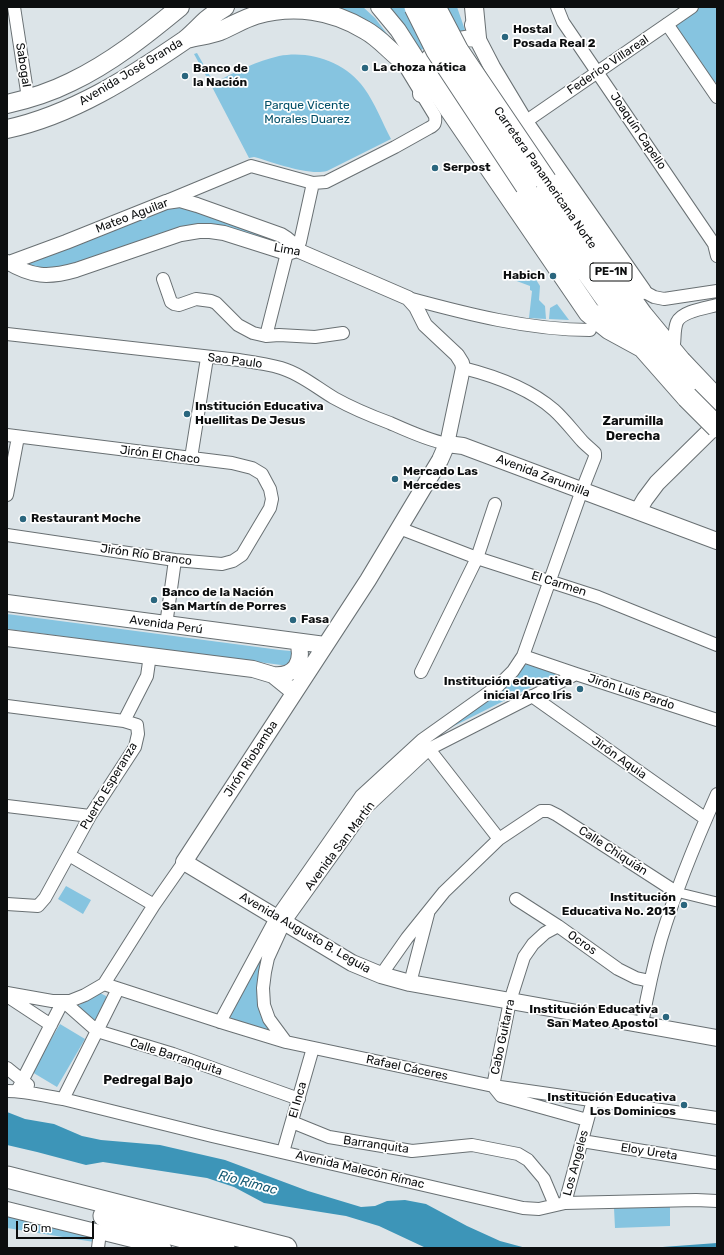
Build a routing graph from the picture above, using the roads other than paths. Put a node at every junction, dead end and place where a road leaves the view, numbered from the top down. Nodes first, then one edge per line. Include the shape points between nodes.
1 (14, 7) edge
2 (180, 7) edge
3 (379, 7) edge
4 (415, 7) edge
5 (435, 7) edge
6 (466, 7) edge
7 (474, 7) edge
8 (558, 7) edge
9 (692, 7) edge
10 (215, 10) edge
11 (667, 24) junction
12 (477, 38) junction
13 (187, 39) junction
14 (400, 58) junction
15 (423, 70) junction
16 (598, 72) junction
17 (421, 94) junction
18 (717, 96) edge
19 (28, 98) junction
20 (7, 104) edge
21 (524, 122) junction
22 (7, 129) edge
23 (313, 183) junction
24 (166, 202) junction
25 (292, 252) junction
26 (717, 256) edge
27 (8, 263) edge
28 (163, 279) dead end
29 (643, 291) junction
30 (717, 291) edge
31 (408, 298) junction
32 (717, 305) edge
33 (590, 330) dead end
34 (343, 333) dead end
35 (7, 334) edge
36 (266, 336) junction
37 (643, 347) junction
38 (677, 352) junction
39 (207, 358) junction
40 (463, 368) junction
41 (693, 390) junction
42 (717, 400) edge
43 (717, 426) edge
44 (12, 436) edge
45 (447, 444) junction
46 (191, 458) junction
47 (582, 490) junction
48 (7, 495) edge
49 (495, 504) dead end
50 (638, 511) junction
51 (263, 520) joint
52 (399, 528) junction
53 (7, 535) edge
54 (717, 541) edge
55 (477, 558) junction
56 (175, 560) junction
57 (549, 581) junction
58 (7, 603) edge
59 (166, 625) junction
60 (7, 638) edge
61 (298, 642) junction
62 (325, 645) junction
63 (717, 645) edge
64 (150, 655) junction
65 (523, 656) junction
66 (421, 672) dead end
67 (576, 674) junction
68 (273, 675) junction
69 (294, 692) junction
70 (532, 696) junction
71 (7, 706) edge
72 (717, 720) edge
73 (124, 721) junction
74 (425, 744) junction
75 (717, 794) edge
76 (7, 806) edge
77 (90, 816) junction
78 (706, 819) junction
79 (499, 839) junction
80 (69, 855) junction
81 (184, 862) junction
82 (676, 892) junction
83 (516, 899) dead end
84 (717, 902) edge
85 (7, 904) edge
86 (154, 905) junction
87 (428, 911) junction
88 (280, 920) junction
89 (558, 926) junction
90 (382, 975) junction
91 (650, 981) junction
92 (410, 983) junction
93 (104, 984) junction
94 (118, 989) junction
95 (7, 992) edge
96 (7, 996) edge
97 (63, 1001) junction
98 (510, 1001) junction
99 (220, 1022) junction
100 (642, 1024) junction
101 (50, 1025) junction
102 (97, 1031) junction
103 (717, 1038) edge
104 (286, 1042) junction
105 (313, 1048) junction
106 (7, 1068) edge
107 (493, 1086) junction
108 (16, 1088) edge
109 (63, 1099) junction
110 (298, 1099) junction
111 (594, 1100) junction
112 (717, 1118) edge
113 (587, 1120) junction
114 (292, 1122) junction
115 (582, 1141) junction
116 (283, 1152) junction
117 (717, 1163) edge
118 (7, 1177) edge
119 (7, 1189) edge
120 (717, 1201) edge
121 (560, 1204) junction
122 (7, 1209) edge
123 (100, 1232) junction
124 (98, 1248) edge
125 (164, 1248) edge
126 (224, 1248) edge
127 (286, 1248) edge

1 - 19 street, Sabogal
2 - 19 main road, Avenida José Granda via 101,66 70,83
3 - 15 main road via 398,30
4 - 37 highway, Carretera Panamericana Norte / PE-1N, bridge via 437,51 526,186
5 - 38 highway, Carretera Panamericana Norte / PE-1N, bridge via 458,52 546,181 642,315
6 - 12 main road
7 - 12 main road
8 - 16 street, Joaquín Capello via 563,22
9 - 11 street, Federico Villareal
10 - 13 main road, Avenida José Granda
11 - 16 street, Federico Villareal
11 - 18 street
12 - 15 main road via 464,38 439,48
12 - 21 main road
13 - 14 main road via 219,31 273,11 309,10 327,13 366,30
13 - 22 main road, Avenida José Granda via 92,97 59,113
14 - 15 main road
14 - 17 street
15 - 17 main road
15 - 37 highway via 589,312 610,329
16 - 21 street, Federico Villareal
16 - 26 street, Joaquín Capello via 714,244
17 - 23 street via 435,116 434,126 329,180
19 - 20 main road, Avenida José Granda
21 - 29 main road
23 - 24 street via 251,166
23 - 25 street via 300,242
24 - 25 street, Mateo Aguilar via 180,200 274,233 293,244
24 - 27 street, Mateo Aguilar
25 - 27 street, Lima via 224,233 199,231 181,234 59,275 27,272
25 - 31 street, Lima
25 - 36 street
28 - 36 street via 174,304 179,305 196,299 211,301 238,325
29 - 30 street via 664,299
29 - 38 highway via 670,329
31 - 33 street, Lima via 513,322
31 - 40 street via 416,306 424,325 457,355
32 - 38 street via 681,317 675,330
34 - 36 street
35 - 39 street, Sao Paulo
37 - 41 highway, PE-1N
38 - 41 highway, PE-1N
39 - 45 street, Sao Paulo via 282,368 355,409 418,436
39 - 46 street
40 - 45 street
40 - 47 street, Avenida San Martín via 517,386 560,415 594,453
41 - 42 highway, PE-1N
41 - 43 highway, PE-1N, bridge
43 - 50 main road via 657,483
44 - 46 street, Jirón El Chaco
44 - 48 street
45 - 47 main road, Avenida Zarumilla via 463,446
45 - 52 main road, Jirón Riobamba
46 - 51 street, Jirón El Chaco via 232,463 252,468 260,473 272,499
47 - 50 main road, Avenida Zarumilla
47 - 57 street, Avenida San Martín
49 - 55 street
50 - 54 main road, Avenida Zarumilla
51 - 56 street, Jirón Río Branco via 242,555 233,561 222,564
52 - 55 street, El Carmen
52 - 62 main road, Jirón Riobamba
53 - 56 street, Jirón Río Branco
55 - 57 street, El Carmen
55 - 66 street
56 - 59 street
57 - 63 street, El Carmen via 598,597
57 - 65 street, Avenida San Martín
58 - 59 main road, Avenida Perú
59 - 61 main road, Avenida Perú
60 - 64 main road
61 - 62 main road, Avenida Perú
61 - 68 main road via 300,658 297,667 281,676
62 - 69 main road, Jirón Riobamba
64 - 68 main road via 254,669
64 - 73 street via 147,676
65 - 67 street, Jirón Luis Pardo
65 - 74 street, Avenida San Martín via 498,686
67 - 70 street, Avenida San Martín
67 - 72 street, Jirón Luis Pardo
68 - 69 main road
69 - 81 main road, Jirón Riobamba
70 - 74 street, Avenida San Martín
70 - 78 street, Jirón Aquia
71 - 73 street, Puerto Esperanza
73 - 77 street, Puerto Esperanza via 137,725 135,747
74 - 79 street
74 - 88 street, Avenida San Martín via 367,807
75 - 78 street
76 - 77 street
77 - 80 street, Puerto Esperanza
78 - 82 street
79 - 82 street, Calle Chiquián via 541,812 549,811
79 - 87 street
80 - 85 street, Puerto Esperanza via 38,906
80 - 86 street
81 - 86 street, Jirón Riobamba
81 - 88 main road, Avenida Augusto B. Leguia
82 - 84 street
82 - 91 street
83 - 89 street, Ocros
86 - 93 street, Jirón Riobamba
87 - 90 street
87 - 92 street
88 - 90 main road, Avenida Augusto B. Leguia via 352,962
88 - 99 street, Avenida San Martín
88 - 104 street, Avenida San Martín via 268,958 263,988 264,1005 269,1019
89 - 91 street, Ocros via 618,969 636,978
89 - 98 street, Cabo Guitarra via 545,933 524,957
90 - 92 main road, Avenida Augusto B. Leguia
91 - 100 street
92 - 98 main road, Avenida Augusto B. Leguia
93 - 94 street, Rafael Cáceres
93 - 97 street, Jirón Riobamba via 85,995
94 - 99 street, Rafael Cáceres
94 - 102 street
95 - 97 street, Jirón Riobamba
96 - 101 street
97 - 101 street
97 - 102 street, Calle Barranquita
98 - 100 main road, Avenida Augusto B. Leguia
98 - 107 street, Cabo Guitarra
99 - 104 street, Rafael Cáceres
100 - 103 main road, Avenida Augusto B. Leguia
101 - 108 street
102 - 109 street
102 - 110 street, Calle Barranquita via 173,1054
104 - 105 street, Rafael Cáceres
105 - 107 street, Rafael Cáceres
105 - 110 street, El Inca
106 - 108 street
107 - 111 street, Rafael Cáceres
107 - 113 street, Cabo Guitarra via 501,1096
108 - 109 street, Avenida Malecón Rímac
109 - 116 street, Avenida Malecón Rímac
110 - 114 street, El Inca
111 - 112 street, Rafael Cáceres
111 - 113 street, Los Angeles
113 - 115 street, Los Angeles
114 - 116 street, El Inca
114 - 121 street, Barranquita via 329,1138 412,1150 472,1145 518,1154 528,1160 544,1179
115 - 117 street, Eloy Ureta
115 - 121 street, Los Angeles
116 - 121 street, Avenida Malecón Rímac via 523,1208 539,1209
118 - 127 highway
119 - 126 highway
120 - 121 street, Avenida Malecón Rímac
122 - 123 street
123 - 124 street
123 - 125 street

